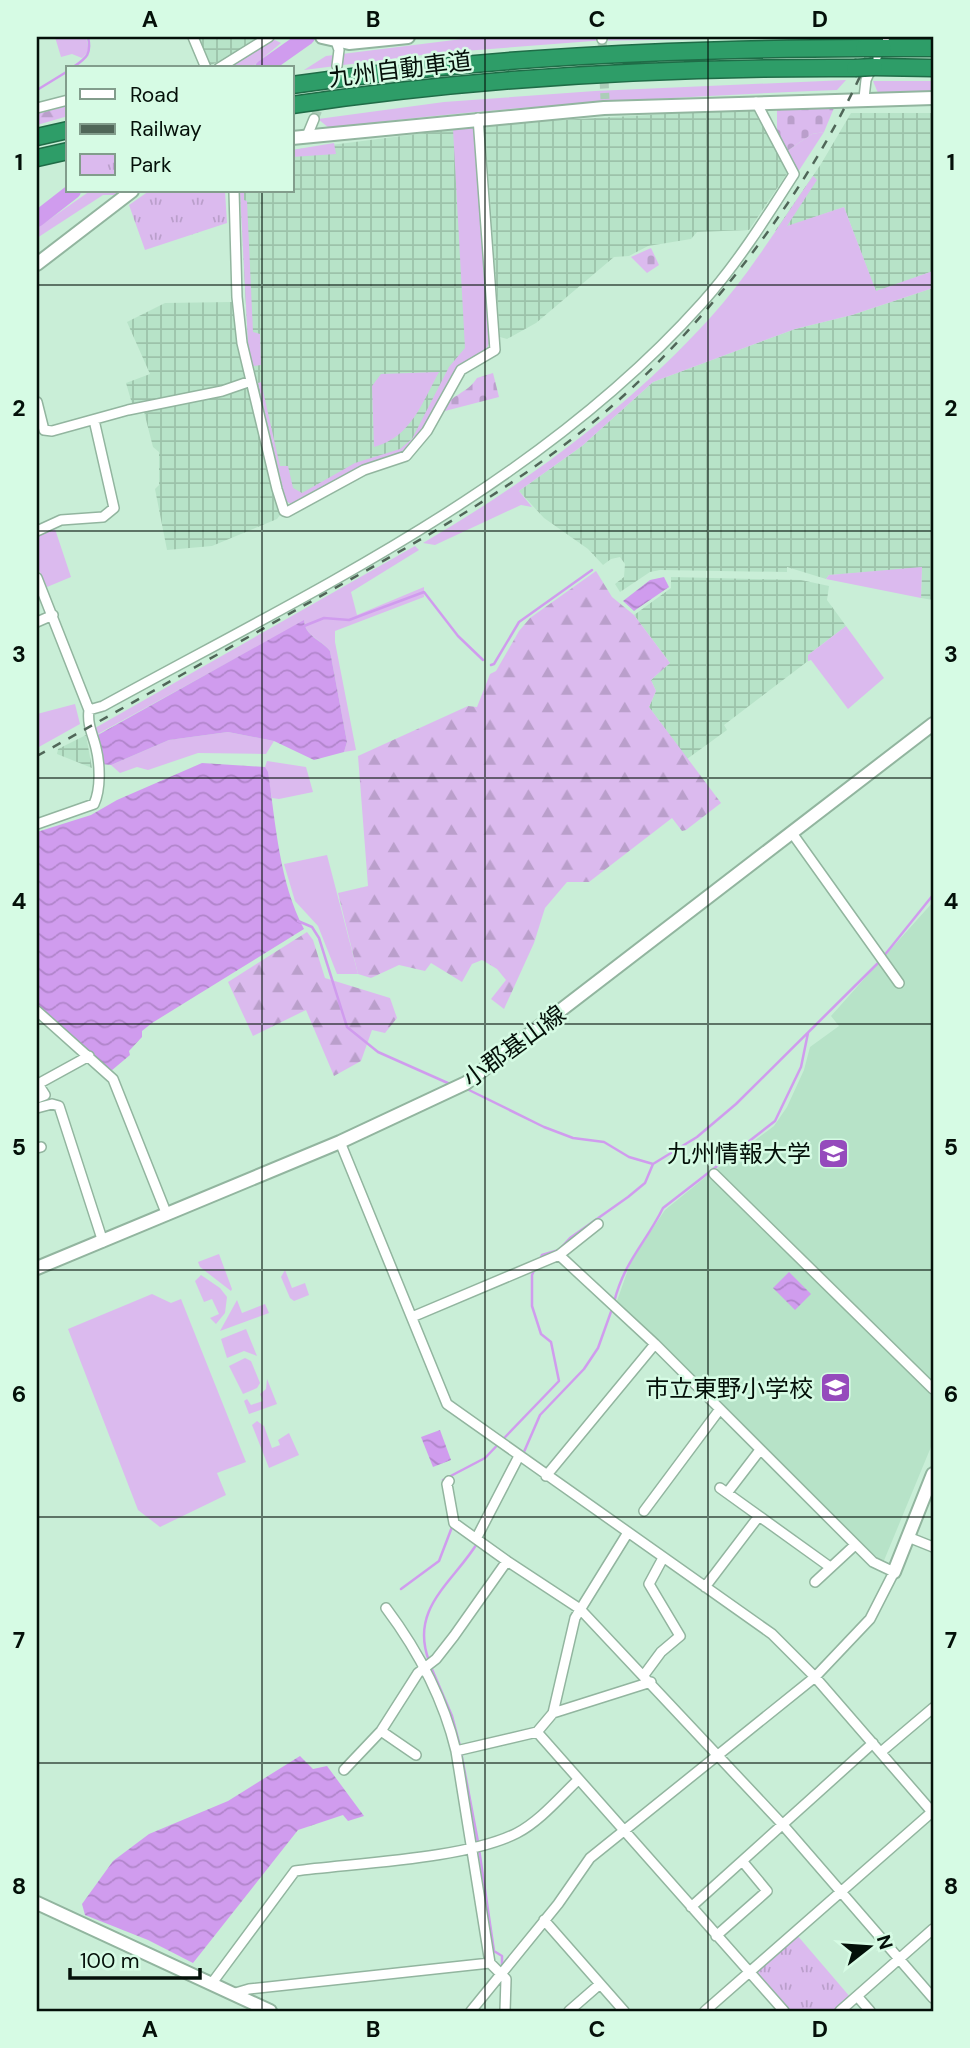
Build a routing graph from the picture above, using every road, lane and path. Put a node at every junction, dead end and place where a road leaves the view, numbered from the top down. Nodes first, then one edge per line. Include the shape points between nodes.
1 (193, 37) edge
2 (269, 37) edge
3 (321, 37) edge
4 (408, 37) edge
5 (336, 41) junction
6 (884, 42) edge
7 (933, 48) edge
8 (205, 66) edge
9 (222, 66) edge
10 (337, 66) tunnel mouth
11 (933, 68) edge
12 (294, 85) edge
13 (864, 98) junction
14 (933, 98) edge
15 (66, 101) edge
16 (756, 102) junction
17 (294, 106) edge
18 (37, 108) edge
19 (478, 118) junction
20 (314, 119) tunnel mouth
21 (66, 130) edge
22 (307, 136) junction
23 (37, 137) edge
24 (294, 138) edge
25 (66, 151) edge
26 (37, 158) edge
27 (131, 192) edge
28 (234, 192) edge
29 (37, 264) edge
30 (251, 381) junction
31 (37, 402) edge
32 (94, 420) junction
33 (40, 434) edge
34 (37, 531) edge
35 (37, 578) edge
36 (53, 615) junction
37 (37, 622) edge
38 (89, 710) junction
39 (933, 724) edge
40 (37, 824) edge
41 (792, 833) junction
42 (899, 983) dead end
43 (37, 1011) edge
44 (89, 1056) junction
45 (37, 1084) edge
46 (37, 1098) edge
47 (37, 1108) edge
48 (340, 1142) junction
49 (714, 1174) dead end
50 (167, 1215) junction
51 (598, 1224) dead end
52 (103, 1242) junction
53 (559, 1255) junction
54 (37, 1268) edge
55 (412, 1317) junction
56 (655, 1344) junction
57 (933, 1389) edge
58 (720, 1409) junction
59 (760, 1450) junction
60 (519, 1456) junction
61 (933, 1474) edge
62 (546, 1476) junction
63 (449, 1481) dead end
64 (644, 1511) dead end
65 (759, 1516) junction
66 (627, 1534) junction
67 (908, 1537) junction
68 (476, 1539) junction
69 (855, 1545) junction
70 (933, 1548) edge
71 (663, 1558) junction
72 (507, 1561) junction
73 (830, 1567) junction
74 (894, 1572) junction
75 (814, 1582) dead end
76 (705, 1587) junction
77 (386, 1608) dead end
78 (580, 1609) junction
79 (425, 1664) junction
80 (815, 1677) junction
81 (647, 1679) junction
82 (933, 1709) edge
83 (553, 1713) junction
84 (381, 1731) junction
85 (537, 1732) junction
86 (873, 1743) junction
87 (456, 1751) junction
88 (881, 1752) junction
89 (416, 1755) dead end
90 (719, 1756) junction
91 (344, 1770) dead end
92 (578, 1780) junction
93 (933, 1812) edge
94 (783, 1825) junction
95 (622, 1831) junction
96 (472, 1847) junction
97 (743, 1862) junction
98 (839, 1894) junction
99 (37, 1903) edge
100 (691, 1907) junction
101 (544, 1920) junction
102 (933, 1929) edge
103 (716, 1936) junction
104 (899, 1959) junction
105 (490, 1963) junction
106 (502, 1971) junction
107 (749, 1972) junction
108 (212, 1983) junction
109 (600, 1984) junction
110 (232, 1994) junction
111 (857, 1996) junction
112 (933, 1998) edge
113 (717, 2007) edge
114 (270, 2011) edge
115 (471, 2011) edge
116 (505, 2011) edge
117 (569, 2011) edge
118 (624, 2011) edge
119 (705, 2011) edge
120 (783, 2011) edge
121 (840, 2011) edge
122 (870, 2011) edge

1 - 8 street
2 - 9 street
3 - 5 street
4 - 5 street
5 - 10 street
6 - 7 highway, 九州自動車道
6 - 12 highway, 九州自動車道, bridge via 864,48 662,50 525,58
6 - 13 street via 866,80
11 - 17 highway, 九州自動車道, bridge via 529,77
13 - 14 street
13 - 16 street
15 - 18 street
16 - 19 street via 605,104
16 - 38 street via 794,174 704,302 644,364 566,431 451,513
19 - 22 street
19 - 30 street via 495,349 461,370 415,447 406,456 364,470 284,511
20 - 22 street
21 - 23 highway
22 - 24 street
25 - 26 highway
27 - 29 street
28 - 30 street via 237,297
30 - 32 street
31 - 33 street
32 - 33 street
32 - 34 street via 114,508 103,517 61,520
35 - 36 street
36 - 37 street
36 - 38 street
38 - 40 street via 99,786 94,804
39 - 41 street, 小郡基山線
41 - 42 street
41 - 48 street, 小郡基山線 via 459,1087
43 - 44 street
44 - 45 street
44 - 50 street via 113,1079
45 - 46 street via 45,1095
47 - 52 street via 59,1107
48 - 50 street, 小郡基山線
48 - 55 street
49 - 57 street
50 - 52 street, 小郡基山線
51 - 53 street
52 - 54 street, 小郡基山線
53 - 55 street
53 - 56 street
55 - 60 street via 447,1404
56 - 58 street
56 - 62 street
58 - 59 street
58 - 64 street
59 - 65 street via 724,1490
59 - 69 street
60 - 62 street
60 - 68 street
61 - 67 street
62 - 66 street
63 - 68 street via 454,1523
65 - 73 street
65 - 76 street
66 - 71 street
66 - 78 street
67 - 70 street
67 - 74 street
68 - 72 street
69 - 73 street
69 - 74 street via 873,1562
71 - 76 street
71 - 81 street via 649,1584 680,1636 661,1652
72 - 78 street
72 - 79 street via 436,1659
73 - 75 street
74 - 80 street via 870,1619
76 - 80 street via 772,1634
77 - 79 street
78 - 81 street
78 - 83 street
79 - 84 street
79 - 87 street via 448,1717
80 - 86 street
80 - 90 street
81 - 83 street
81 - 90 street
82 - 88 street
83 - 85 street
84 - 89 street
84 - 91 street
85 - 87 street
85 - 92 street
86 - 88 street
86 - 94 street
87 - 96 street
88 - 93 street
90 - 94 street
90 - 95 street
92 - 95 street
92 - 96 street via 528,1827
93 - 98 street
94 - 97 street
94 - 98 street
95 - 100 street
95 - 101 street via 590,1858
96 - 105 street
96 - 108 street via 295,1871
97 - 100 street
97 - 103 street via 767,1891
98 - 104 street
98 - 107 street
99 - 108 street
100 - 103 street
101 - 106 street
101 - 109 street
102 - 104 street
103 - 107 street
104 - 111 street
104 - 112 street
105 - 106 street
105 - 110 street
106 - 115 street
106 - 116 street
107 - 113 street
107 - 120 street
108 - 110 street
109 - 117 street
109 - 118 street
110 - 114 street
111 - 121 street
111 - 122 street
113 - 119 street

